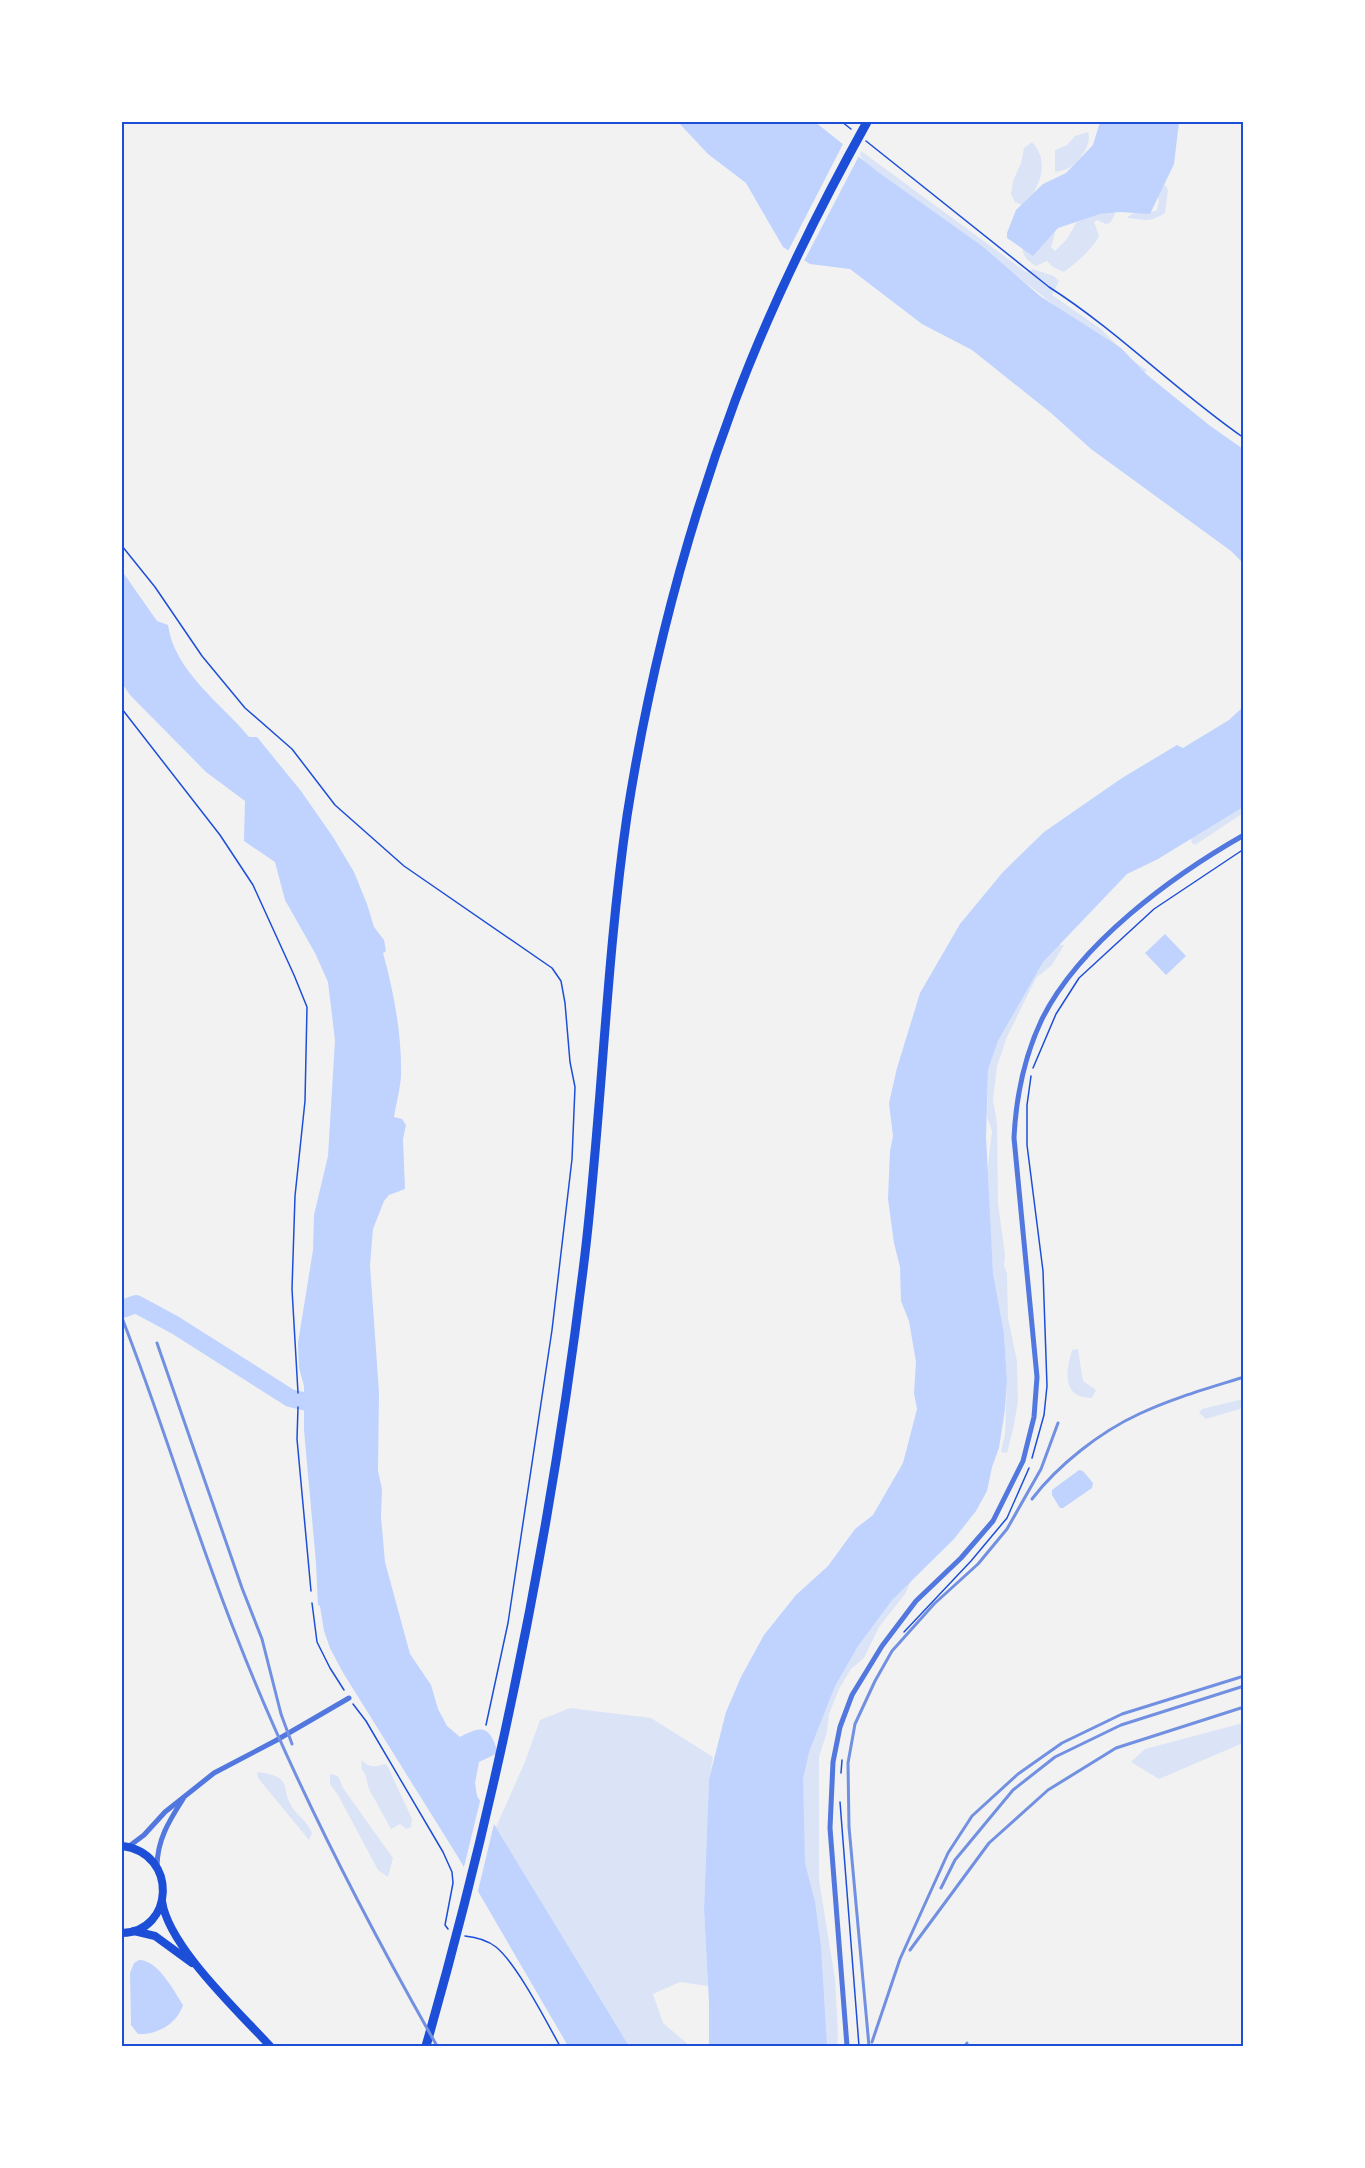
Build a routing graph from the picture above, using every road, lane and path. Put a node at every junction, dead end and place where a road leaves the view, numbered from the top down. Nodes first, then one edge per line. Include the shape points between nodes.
1 (842, 122) edge
2 (867, 122) edge
3 (857, 134) dead end
4 (866, 141) dead end
5 (1244, 438) edge
6 (122, 546) edge
7 (122, 709) edge
8 (1244, 835) edge
9 (1244, 849) edge
10 (298, 1393) dead end
11 (298, 1407) dead end
12 (311, 1591) dead end
13 (312, 1603) dead end
14 (900, 1635) dead end
15 (349, 1698) junction
16 (486, 1725) dead end
17 (842, 1754) dead end
18 (841, 1776) dead end
19 (186, 1795) junction
20 (839, 1798) dead end
21 (125, 1846) edge
22 (157, 1867) junction
23 (162, 1901) junction
24 (450, 1930) dead end
25 (126, 1934) edge
26 (465, 1936) dead end
27 (202, 1970) junction
28 (270, 2046) edge
29 (426, 2046) edge
30 (560, 2046) edge
31 (847, 2046) edge
32 (859, 2046) edge

1 - 3 path
2 - 29 main road via 789,274 735,400 689,540 643,724 620,875 585,1254 545,1531 492,1794
4 - 5 path
6 - 16 path via 245,708 292,749 335,805 404,866 552,968 561,981 575,1087 572,1159 552,1330 508,1623
7 - 10 path via 220,835 253,885 307,1008 292,1289
8 - 31 street via 1205,857 1131,912 1063,985 1028,1053 1015,1109 1014,1138 1037,1377 1034,1418 1023,1461 993,1521 962,1558 916,1602 888,1638 852,1695 840,1727 833,1762 830,1828
9 - 14 path via 1154,909 1079,978 1043,1041 1032,1071 1027,1145 1043,1271 1047,1386 1044,1415 1025,1480 1006,1518
11 - 12 path via 297,1439
13 - 15 path via 317,1642
15 - 19 street via 214,1773
15 - 24 path via 452,1872 445,1925
17 - 18 path
19 - 21 street via 144,1835
19 - 22 street via 160,1839
20 - 32 path
21 - 22 main road via 146,1855
22 - 23 main road
23 - 25 main road via 151,1920
23 - 27 main road via 170,1926
25 - 27 main road via 155,1936
26 - 30 path via 496,1947 514,1969
27 - 28 main road

